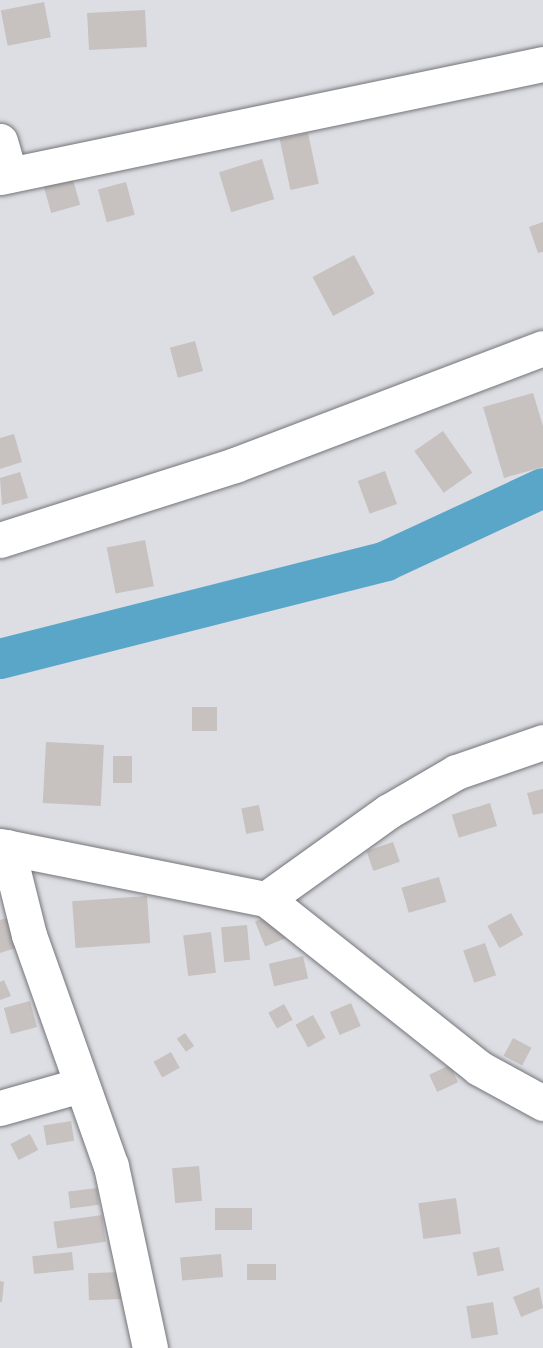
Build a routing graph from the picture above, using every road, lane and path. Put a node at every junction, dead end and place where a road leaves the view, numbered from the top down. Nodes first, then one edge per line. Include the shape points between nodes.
1 (543, 64) edge
2 (0, 141) edge
3 (5, 176) edge
4 (543, 348) edge
5 (0, 540) edge
6 (543, 742) edge
7 (3, 847) edge
8 (265, 899) junction
9 (81, 1085) junction
10 (543, 1103) edge
11 (0, 1108) edge
12 (150, 1348) edge

1 - 3 street
2 - 3 street
4 - 5 street via 235,465
6 - 8 street via 456,772 389,811
7 - 8 street
7 - 9 street
8 - 10 street via 479,1068
9 - 11 street
9 - 12 street via 111,1166

